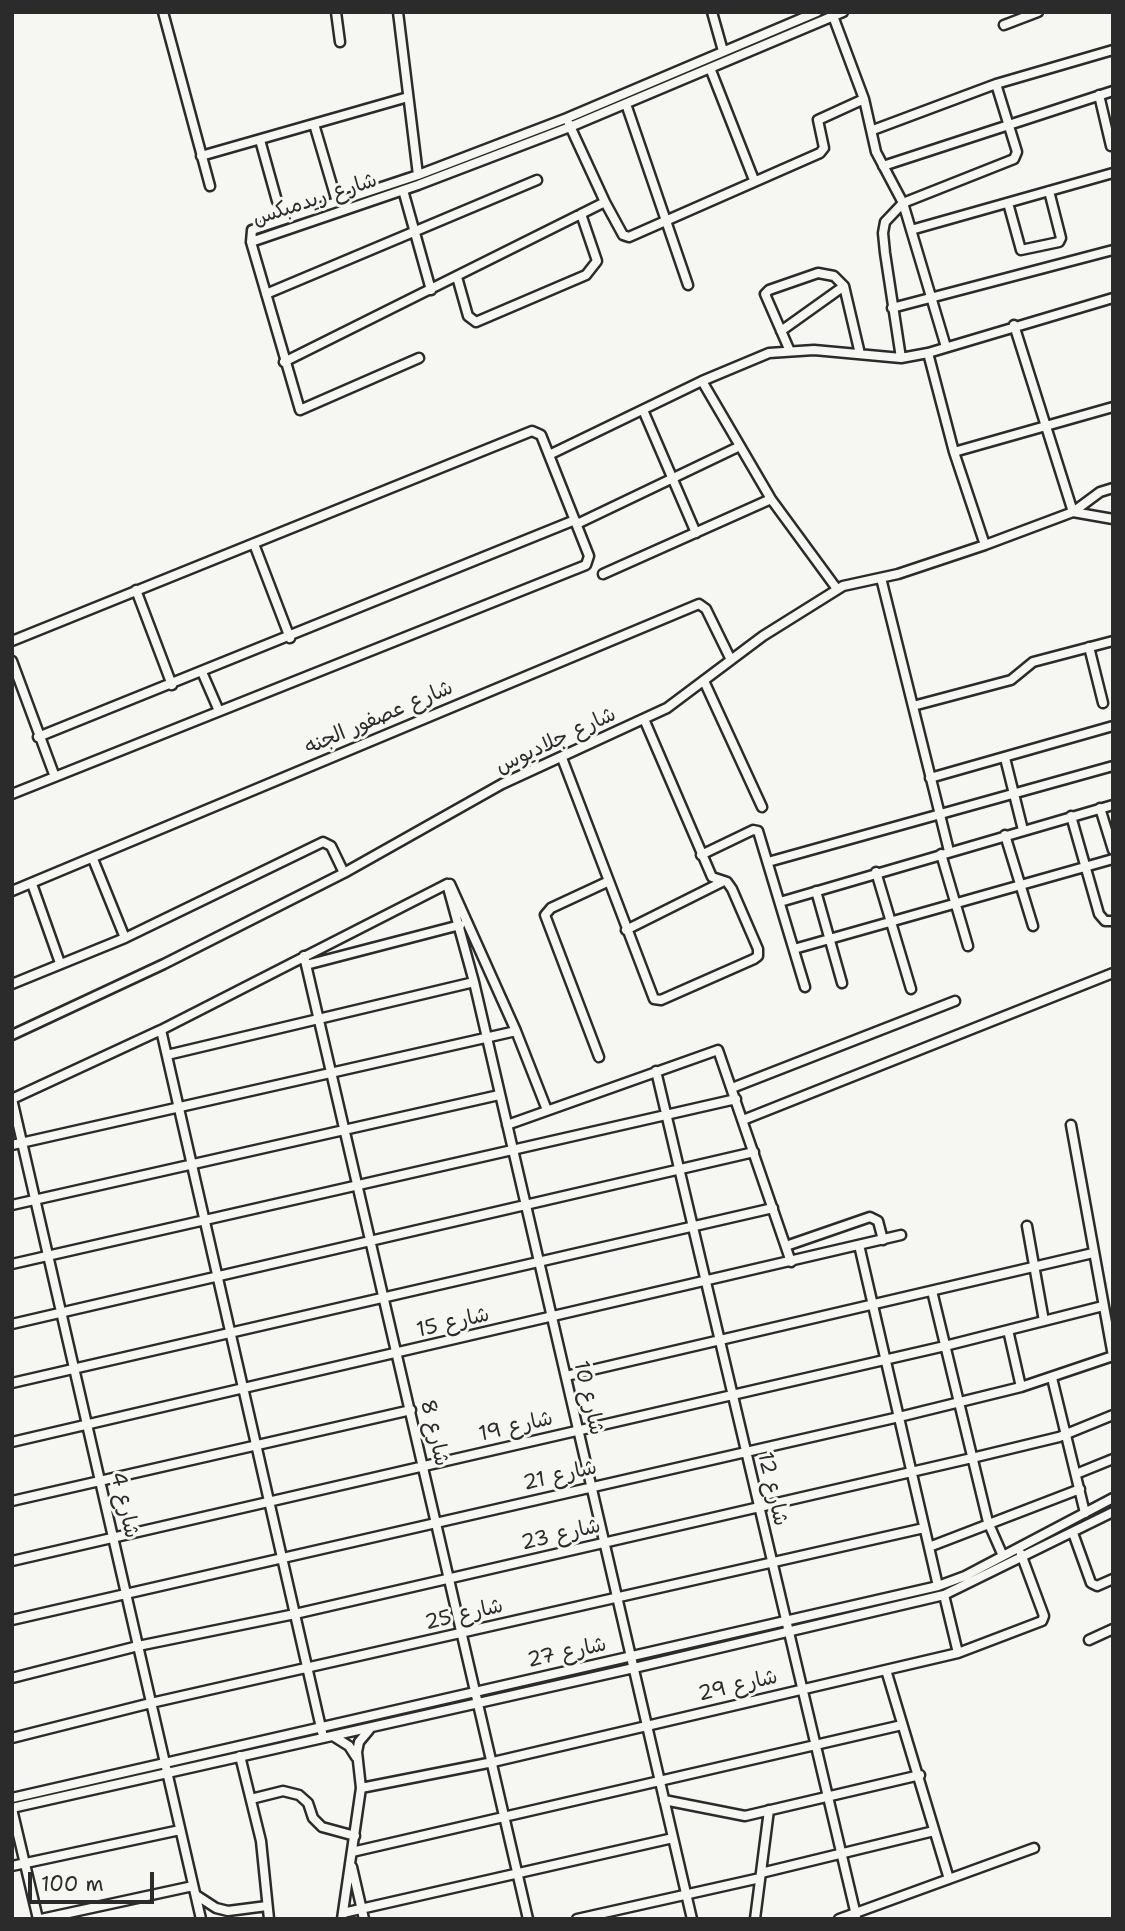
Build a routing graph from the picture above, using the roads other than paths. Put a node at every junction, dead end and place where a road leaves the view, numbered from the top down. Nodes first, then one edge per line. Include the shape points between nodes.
1 (163, 12) edge
2 (336, 12) edge
3 (398, 12) edge
4 (712, 12) edge
5 (817, 12) edge
6 (842, 12) edge
7 (1038, 12) edge
8 (834, 16) junction
9 (1004, 25) dead end
10 (340, 42) dead end
11 (1113, 50) edge
12 (723, 51) junction
13 (710, 68) junction
14 (996, 84) junction
15 (1113, 91) edge
16 (1099, 95) junction
17 (408, 97) junction
18 (864, 100) junction
19 (626, 104) junction
20 (569, 122) junction
21 (1008, 122) junction
22 (314, 124) junction
23 (873, 130) junction
24 (260, 140) junction
25 (1111, 146) dead end
26 (201, 156) junction
27 (883, 166) junction
28 (1113, 173) edge
29 (418, 174) junction
30 (537, 180) dead end
31 (754, 180) junction
32 (209, 186) dead end
33 (403, 190) junction
34 (1049, 191) junction
35 (277, 201) dead end
36 (337, 202) junction
37 (605, 202) junction
38 (903, 203) junction
39 (1008, 203) junction
40 (581, 214) junction
41 (666, 220) junction
42 (911, 230) junction
43 (415, 231) junction
44 (251, 243) junction
45 (1113, 250) edge
46 (457, 277) junction
47 (688, 285) dead end
48 (844, 286) junction
49 (431, 290) junction
50 (265, 294) junction
51 (930, 297) junction
52 (1113, 298) edge
53 (892, 308) junction
54 (1014, 325) junction
55 (781, 331) junction
56 (946, 347) junction
57 (789, 349) junction
58 (928, 353) junction
59 (860, 354) junction
60 (419, 358) dead end
61 (901, 358) junction
62 (285, 362) junction
63 (702, 381) junction
64 (1113, 407) edge
65 (643, 410) junction
66 (1044, 428) junction
67 (738, 447) junction
68 (954, 452) junction
69 (549, 455) junction
70 (671, 479) junction
71 (1113, 488) edge
72 (771, 499) junction
73 (1073, 512) junction
74 (1113, 519) edge
75 (576, 522) junction
76 (695, 533) junction
77 (254, 544) junction
78 (985, 545) junction
79 (603, 574) dead end
80 (881, 578) junction
81 (837, 589) junction
82 (136, 590) junction
83 (290, 638) junction
84 (12, 641) edge
85 (1113, 641) edge
86 (1088, 648) junction
87 (731, 660) junction
88 (12, 662) edge
89 (202, 672) junction
90 (704, 681) junction
91 (172, 685) junction
92 (1103, 703) dead end
93 (913, 706) junction
94 (219, 711) junction
95 (644, 719) junction
96 (1113, 726) edge
97 (38, 737) junction
98 (562, 758) junction
99 (1005, 758) junction
100 (1113, 766) edge
101 (55, 777) junction
102 (930, 778) junction
103 (12, 794) edge
104 (1014, 794) junction
105 (1113, 805) edge
106 (762, 807) dead end
107 (1100, 808) junction
108 (939, 814) junction
109 (1070, 816) junction
110 (1023, 830) junction
111 (1005, 835) junction
112 (1113, 850) edge
113 (945, 853) junction
114 (701, 855) junction
115 (93, 859) junction
116 (1113, 859) edge
117 (768, 862) junction
118 (1085, 867) junction
119 (876, 872) junction
120 (344, 873) junction
121 (607, 882) junction
122 (722, 882) junction
123 (32, 884) junction
124 (447, 884) junction
125 (1022, 885) junction
126 (12, 891) edge
127 (816, 891) junction
128 (780, 902) junction
129 (957, 904) junction
130 (1113, 921) edge
131 (892, 922) junction
132 (460, 925) junction
133 (1032, 926) dead end
134 (626, 930) junction
135 (125, 938) junction
136 (830, 940) junction
137 (968, 946) dead end
138 (794, 949) junction
139 (304, 956) junction
140 (60, 963) junction
141 (306, 965) junction
142 (1113, 973) edge
143 (474, 982) junction
144 (842, 983) dead end
145 (12, 984) edge
146 (805, 987) dead end
147 (911, 989) dead end
148 (955, 1001) dead end
149 (319, 1020) junction
150 (161, 1030) junction
151 (516, 1031) junction
152 (12, 1035) edge
153 (487, 1038) junction
154 (167, 1055) junction
155 (599, 1057) dead end
156 (656, 1072) junction
157 (332, 1074) junction
158 (732, 1088) junction
159 (499, 1095) junction
160 (12, 1099) edge
161 (736, 1099) junction
162 (179, 1109) junction
163 (547, 1111) junction
164 (667, 1115) junction
165 (743, 1120) junction
166 (507, 1125) junction
167 (1071, 1125) dead end
168 (345, 1130) junction
169 (23, 1143) junction
170 (12, 1145) edge
171 (513, 1151) junction
172 (754, 1152) junction
173 (192, 1164) junction
174 (680, 1171) junction
175 (358, 1186) junction
176 (36, 1200) junction
177 (12, 1205) edge
178 (526, 1207) junction
179 (773, 1208) junction
180 (205, 1221) junction
181 (692, 1226) junction
182 (1027, 1226) dead end
183 (901, 1235) dead end
184 (883, 1240) junction
185 (371, 1242) junction
186 (859, 1245) junction
187 (786, 1246) junction
188 (1093, 1253) junction
189 (49, 1256) junction
190 (539, 1262) junction
191 (791, 1262) junction
192 (12, 1265) edge
193 (1035, 1267) junction
194 (218, 1277) junction
195 (706, 1282) junction
196 (932, 1291) junction
197 (384, 1298) junction
198 (873, 1304) junction
199 (1103, 1306) junction
200 (62, 1312) junction
201 (552, 1318) junction
202 (1044, 1321) junction
203 (12, 1324) edge
204 (1008, 1330) junction
205 (231, 1333) junction
206 (719, 1341) junction
207 (945, 1346) junction
208 (398, 1353) junction
209 (1113, 1356) edge
210 (886, 1360) junction
211 (75, 1368) junction
212 (566, 1376) junction
213 (1052, 1378) junction
214 (12, 1382) edge
215 (1021, 1387) junction
216 (243, 1389) junction
217 (732, 1395) junction
218 (958, 1402) junction
219 (411, 1410) junction
220 (1113, 1415) edge
221 (899, 1417) junction
222 (87, 1425) junction
223 (578, 1430) junction
224 (1066, 1433) junction
225 (12, 1442) edge
226 (257, 1446) junction
227 (745, 1451) junction
228 (972, 1458) junction
229 (1113, 1459) edge
230 (424, 1466) junction
231 (911, 1472) junction
232 (1076, 1474) junction
233 (100, 1481) junction
234 (591, 1487) junction
235 (1080, 1489) junction
236 (1113, 1499) edge
237 (12, 1501) edge
238 (269, 1502) junction
239 (758, 1507) junction
240 (1113, 1512) edge
241 (1085, 1513) junction
242 (438, 1522) junction
243 (988, 1522) junction
244 (924, 1528) junction
245 (1073, 1533) junction
246 (113, 1538) junction
247 (604, 1542) junction
248 (929, 1547) junction
249 (1019, 1547) junction
250 (1003, 1556) junction
251 (282, 1558) junction
252 (1023, 1559) junction
253 (12, 1561) edge
254 (771, 1563) junction
255 (451, 1578) junction
256 (1113, 1579) edge
257 (938, 1586) junction
258 (126, 1594) junction
259 (944, 1595) junction
260 (618, 1598) junction
261 (295, 1614) junction
262 (12, 1620) edge
263 (786, 1621) junction
264 (1113, 1629) edge
265 (789, 1631) junction
266 (463, 1634) junction
267 (1089, 1640) dead end
268 (138, 1646) junction
269 (958, 1653) junction
270 (632, 1657) junction
271 (308, 1668) junction
272 (634, 1668) junction
273 (886, 1670) junction
274 (12, 1678) edge
275 (803, 1689) junction
276 (477, 1691) junction
277 (479, 1702) junction
278 (151, 1703) junction
279 (902, 1725) junction
280 (648, 1726) junction
281 (321, 1727) junction
282 (371, 1728) junction
283 (334, 1736) junction
284 (12, 1738) edge
285 (324, 1738) junction
286 (816, 1745) junction
287 (240, 1756) junction
288 (357, 1762) junction
289 (493, 1762) junction
290 (166, 1767) junction
291 (920, 1775) junction
292 (660, 1781) junction
293 (361, 1788) junction
294 (828, 1796) junction
295 (12, 1798) edge
296 (251, 1798) junction
297 (664, 1800) junction
298 (12, 1809) edge
299 (769, 1810) junction
300 (505, 1817) junction
301 (180, 1830) junction
302 (934, 1831) junction
303 (355, 1836) junction
304 (673, 1838) junction
305 (1034, 1848) dead end
306 (842, 1855) junction
307 (351, 1857) junction
308 (25, 1863) junction
309 (12, 1866) edge
310 (518, 1873) junction
311 (761, 1876) junction
312 (949, 1879) junction
313 (193, 1886) junction
314 (686, 1894) junction
315 (196, 1895) junction
316 (267, 1906) junction
317 (361, 1909) junction
318 (228, 1911) junction
319 (856, 1915) junction
320 (343, 1916) edge
321 (39, 1919) edge
322 (201, 1919) edge
323 (219, 1919) edge
324 (269, 1919) edge
325 (364, 1919) edge
326 (528, 1919) edge
327 (577, 1919) edge
328 (692, 1919) edge
329 (755, 1919) edge
330 (839, 1919) edge

1 - 26 street
2 - 10 street
3 - 17 street
4 - 12 street
5 - 12 street, شارع ريدمبكس
6 - 8 street, شارع ريدمبكس
7 - 9 street
8 - 13 street, شارع ريدمبكس
8 - 18 street
11 - 14 street
12 - 20 street, شارع ريدمبكس
13 - 19 street, شارع ريدمبكس
13 - 31 street
14 - 21 street
14 - 23 street
15 - 16 street
16 - 21 street
16 - 25 street
17 - 22 street
17 - 29 street
18 - 23 street
18 - 31 street via 818,120 824,148 820,153
19 - 20 street, شارع ريدمبكس
19 - 41 street
20 - 29 street, شارع ريدمبكس
20 - 33 street, شارع ريدمبكس
20 - 37 street
21 - 27 street
21 - 38 street via 1017,152 1011,162
22 - 24 street
22 - 36 street
23 - 27 street
24 - 26 street
24 - 35 street
26 - 32 street
27 - 38 street
28 - 34 street
29 - 36 street, شارع ريدمبكس
30 - 43 street
31 - 41 street
33 - 43 street
33 - 44 street, شارع ريدمبكس
34 - 39 street
34 - 39 street via 1059,242 1021,250
36 - 44 street, شارع ريدمبكس via 256,228
37 - 40 street
37 - 41 street via 627,237
38 - 42 street
38 - 53 street via 890,214 883,233
39 - 42 street
40 - 46 street
40 - 46 street via 596,256 595,266 586,275 476,322 468,316
41 - 47 street
42 - 51 street
43 - 49 street
43 - 50 street
44 - 50 street
45 - 51 street
46 - 49 street
48 - 55 street
48 - 55 street via 834,276 818,272 767,291 765,298
48 - 59 street
49 - 62 street
50 - 62 street
51 - 53 street
51 - 56 street
52 - 54 street
53 - 61 street
54 - 56 street
54 - 66 street
55 - 57 street
56 - 58 street
57 - 59 street
57 - 63 street
58 - 61 street
58 - 68 street
59 - 61 street
60 - 62 street via 302,410
63 - 65 street
63 - 67 street
64 - 66 street
65 - 69 street
65 - 70 street
66 - 68 street
66 - 73 street
67 - 70 street
67 - 72 street
68 - 78 street
69 - 75 street
69 - 77 street via 541,435 532,431
70 - 75 street
70 - 76 street
71 - 73 street, شارع جلاديوس
72 - 76 street
72 - 81 street
73 - 74 street
73 - 78 street, شارع جلاديوس
75 - 83 street
75 - 94 street via 589,556 586,565
76 - 79 street
77 - 82 street
77 - 83 street
78 - 80 street, شارع جلاديوس
80 - 81 street, شارع جلاديوس
80 - 93 street
81 - 87 street, شارع جلاديوس
82 - 84 street
82 - 91 street
83 - 89 street
85 - 86 street
86 - 92 street
86 - 93 street via 1033,662 1011,680
87 - 90 street, شارع جلاديوس
87 - 115 street, شارع عصفور الجنه via 706,609 699,604
88 - 97 street
89 - 91 street
89 - 94 street
90 - 95 street, شارع جلاديوس
90 - 106 street
91 - 97 street
93 - 102 street
94 - 101 street
95 - 98 street, شارع جلاديوس
95 - 114 street
96 - 99 street
97 - 101 street
98 - 120 street, شارع جلاديوس via 502,784
98 - 121 street
99 - 102 street
99 - 104 street
100 - 104 street
101 - 103 street
102 - 108 street
104 - 108 street
104 - 110 street
105 - 107 street
107 - 109 street
107 - 112 street
108 - 113 street
108 - 117 street
109 - 110 street
109 - 118 street
110 - 111 street
111 - 113 street
111 - 125 street
113 - 119 street
113 - 129 street
114 - 117 street via 753,830 761,836
114 - 122 street via 712,877
115 - 123 street, شارع عصفور الجنه
115 - 135 street
116 - 118 street
117 - 128 street
118 - 125 street
118 - 130 street via 1099,914 1105,921
119 - 127 street
119 - 131 street
120 - 135 street via 331,846 323,842
120 - 152 street, شارع جلاديوس
121 - 134 street
121 - 155 street via 545,915
122 - 134 street
122 - 134 street via 730,884 758,949 754,959 657,1001
123 - 126 street, شارع عصفور الجنه
123 - 140 street
124 - 132 street, شارع 10
124 - 139 street
124 - 151 street via 454,887
125 - 129 street
125 - 133 street
127 - 128 street
127 - 136 street
128 - 138 street
129 - 131 street
129 - 137 street
131 - 136 street
131 - 147 street
132 - 141 street
132 - 143 street, شارع 10
135 - 140 street
136 - 138 street
136 - 144 street
138 - 146 street
139 - 141 street, شارع 8
139 - 150 street
140 - 145 street
141 - 149 street, شارع 8
142 - 165 street
143 - 149 street
143 - 153 street, شارع 10
148 - 158 street
149 - 154 street
149 - 157 street, شارع 8
150 - 154 street
150 - 160 street
151 - 153 street
151 - 163 street
153 - 157 street
153 - 159 street, شارع 10
154 - 162 street
156 - 158 street via 718,1050
156 - 163 street
156 - 164 street, شارع 12
157 - 162 street
157 - 168 street, شارع 8
158 - 161 street
159 - 166 street, شارع 10
159 - 168 street
160 - 169 street, شارع 4
161 - 164 street
161 - 165 street
162 - 169 street
162 - 173 street
163 - 166 street
164 - 171 street
164 - 174 street, شارع 12
165 - 172 street
166 - 171 street, شارع 10
167 - 188 street
168 - 173 street
168 - 175 street, شارع 8
169 - 170 street
169 - 176 street, شارع 4
171 - 175 street
171 - 178 street, شارع 10
172 - 174 street
172 - 179 street
173 - 176 street
173 - 180 street
174 - 178 street
174 - 181 street, شارع 12
175 - 180 street
175 - 185 street, شارع 8
176 - 177 street
176 - 189 street, شارع 4
178 - 185 street
178 - 190 street, شارع 10
179 - 181 street
179 - 187 street
180 - 189 street
180 - 194 street
181 - 190 street
181 - 195 street, شارع 12
182 - 193 street
183 - 184 street, شارع 15
184 - 186 street, شارع 15
184 - 187 street via 878,1221 870,1217
185 - 194 street
185 - 197 street, شارع 8
186 - 191 street, شارع 15
186 - 198 street
187 - 191 street
188 - 193 street
188 - 199 street
189 - 192 street
189 - 200 street, شارع 4
190 - 197 street
190 - 201 street, شارع 10
191 - 195 street, شارع 15
193 - 196 street
193 - 202 street
194 - 200 street
194 - 205 street
195 - 201 street, شارع 15
195 - 206 street, شارع 12
196 - 198 street
196 - 207 street
197 - 205 street
197 - 208 street, شارع 8
198 - 206 street
198 - 210 street
199 - 202 street, شارع 19
199 - 209 street
200 - 203 street
200 - 211 street, شارع 4
201 - 208 street, شارع 15
201 - 212 street, شارع 10
202 - 204 street, شارع 19
204 - 207 street, شارع 19
204 - 215 street
205 - 211 street
205 - 216 street
206 - 212 street
206 - 217 street, شارع 12
207 - 210 street, شارع 19
207 - 218 street
208 - 216 street, شارع 15
208 - 219 street, شارع 8
209 - 213 street, شارع 21
210 - 217 street, شارع 19
210 - 221 street
211 - 214 street
211 - 222 street, شارع 4
212 - 223 street, شارع 10
213 - 215 street, شارع 21
213 - 224 street
215 - 218 street, شارع 21
216 - 222 street, شارع 15
216 - 226 street
217 - 223 street, شارع 19
217 - 227 street, شارع 12
218 - 221 street, شارع 21
218 - 228 street
219 - 226 street
219 - 230 street, شارع 8
220 - 224 street, شارع 23
221 - 227 street, شارع 21
221 - 231 street
222 - 225 street, شارع 15
222 - 233 street, شارع 4
223 - 230 street, شارع 19
223 - 234 street, شارع 10
224 - 228 street, شارع 23
224 - 232 street
226 - 233 street
226 - 238 street
227 - 234 street, شارع 21
227 - 239 street, شارع 12
228 - 231 street, شارع 23
228 - 243 street
229 - 232 street
230 - 238 street, شارع 19
230 - 242 street, شارع 8
231 - 239 street, شارع 23
231 - 244 street
232 - 235 street
233 - 237 street
233 - 246 street, شارع 4
234 - 242 street, شارع 21
234 - 247 street, شارع 10
235 - 241 street
235 - 243 street
236 - 241 street, شارع 27
238 - 246 street, شارع 19
238 - 251 street
239 - 247 street, شارع 23
239 - 254 street, شارع 12
240 - 245 street, شارع 27
241 - 249 street, شارع 27
242 - 251 street, شارع 21
242 - 255 street, شارع 8
243 - 248 street
243 - 250 street
244 - 248 street
244 - 254 street, شارع 25
245 - 252 street, شارع 27
245 - 256 street via 1091,1583 1097,1586
246 - 253 street, شارع 19
246 - 258 street, شارع 4
247 - 255 street, شارع 23
247 - 260 street, شارع 10
248 - 257 street
249 - 250 street, شارع 27
249 - 252 street, شارع 29
250 - 257 street, شارع 27
251 - 258 street, شارع 21
251 - 261 street
252 - 259 street, شارع 27
252 - 269 street, شارع 29 via 1042,1621
254 - 260 street, شارع 25
254 - 263 street, شارع 12
255 - 261 street, شارع 23
255 - 266 street, شارع 8
257 - 263 street, شارع 27
258 - 262 street, شارع 21
258 - 268 street, شارع 4
259 - 265 street, شارع 27
259 - 269 street
260 - 266 street, شارع 25
260 - 270 street, شارع 10
261 - 268 street, شارع 23
261 - 271 street
263 - 265 street, شارع 12
263 - 270 street, شارع 27
264 - 267 street
265 - 272 street, شارع 27
265 - 275 street, شارع 12
266 - 271 street, شارع 25
266 - 276 street, شارع 8
268 - 274 street, شارع 23
268 - 278 street, شارع 4
269 - 273 street, شارع 29
270 - 272 street, شارع 10
270 - 276 street, شارع 27
271 - 278 street, شارع 25
271 - 281 street
272 - 277 street, شارع 27
272 - 280 street, شارع 10
273 - 275 street, شارع 29
273 - 279 street
275 - 280 street, شارع 29
275 - 286 street, شارع 12
276 - 277 street, شارع 8
276 - 281 street, شارع 27
277 - 282 street, شارع 27
277 - 289 street, شارع 8
278 - 284 street, شارع 25
278 - 290 street, شارع 4
279 - 286 street
279 - 291 street
280 - 289 street, شارع 29
280 - 292 street, شارع 10
281 - 285 street
281 - 290 street, شارع 27
282 - 283 street, شارع 27
282 - 288 street via 359,1742
283 - 285 street, شارع 27
283 - 288 street via 349,1746
285 - 287 street, شارع 27
286 - 292 street
286 - 294 street, شارع 12
287 - 290 street, شارع 27
287 - 296 street
288 - 293 street
289 - 293 street, شارع 29
289 - 300 street, شارع 8
290 - 295 street, شارع 27
290 - 298 street, شارع 27
290 - 301 street, شارع 4
291 - 294 street
291 - 302 street
292 - 297 street, شارع 10
292 - 300 street
293 - 303 street
294 - 299 street
294 - 306 street, شارع 12
296 - 303 street via 283,1791 299,1795 322,1827
296 - 316 street via 261,1841
297 - 299 street via 733,1815
297 - 304 street, شارع 10
298 - 308 street
299 - 311 street
300 - 307 street
300 - 310 street, شارع 8
301 - 308 street
301 - 313 street, شارع 4
302 - 306 street
302 - 312 street
303 - 307 street
304 - 310 street
304 - 314 street, شارع 10
305 - 312 street
306 - 311 street
306 - 319 street, شارع 12
307 - 317 street
307 - 320 street
308 - 309 street
308 - 321 street
310 - 317 street
310 - 326 street, شارع 8
311 - 314 street
311 - 329 street
312 - 319 street
313 - 315 street, شارع 4
313 - 321 street
314 - 327 street
314 - 328 street, شارع 10
315 - 318 street
315 - 322 street, شارع 4
316 - 318 street
316 - 324 street
317 - 320 street
317 - 325 street
318 - 323 street
319 - 330 street

